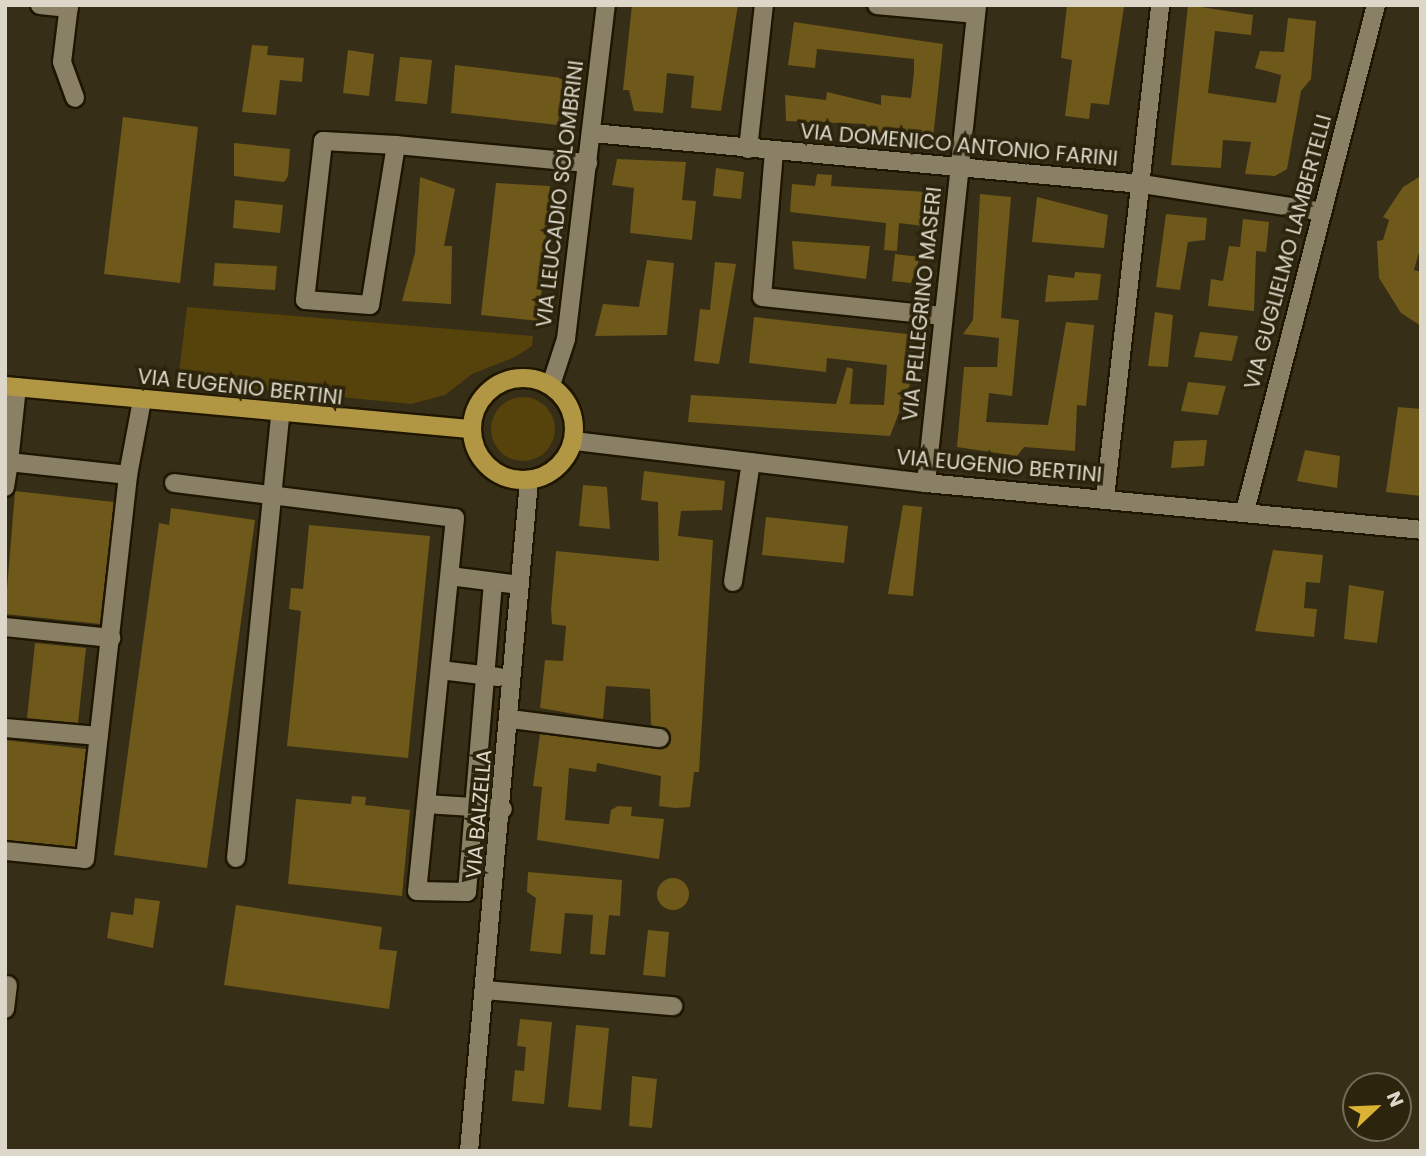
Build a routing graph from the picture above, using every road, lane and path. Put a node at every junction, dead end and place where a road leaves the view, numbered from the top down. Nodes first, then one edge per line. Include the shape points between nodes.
1 (40, 5) edge
2 (606, 5) edge
3 (764, 5) edge
4 (877, 5) edge
5 (1160, 5) edge
6 (1376, 5) edge
7 (69, 6) edge
8 (976, 10) edge
9 (75, 98) dead end
10 (592, 133) junction
11 (396, 145) junction
12 (748, 149) junction
13 (774, 151) junction
14 (588, 163) junction
15 (960, 166) junction
16 (1142, 184) junction
17 (1322, 212) junction
18 (943, 316) junction
19 (551, 385) junction
20 (11, 386) edge
21 (142, 400) junction
22 (281, 415) junction
23 (471, 429) junction
24 (574, 441) junction
25 (751, 461) junction
26 (9, 462) junction
27 (128, 475) junction
28 (530, 481) junction
29 (174, 483) dead end
30 (926, 483) junction
31 (5, 487) edge
32 (273, 498) junction
33 (1105, 498) junction
34 (1245, 511) junction
35 (1421, 530) edge
36 (450, 576) junction
37 (493, 582) junction
38 (733, 582) dead end
39 (519, 585) junction
40 (5, 627) edge
41 (111, 638) junction
42 (440, 670) junction
43 (487, 676) junction
44 (513, 678) junction
45 (511, 719) junction
46 (5, 729) edge
47 (99, 736) junction
48 (660, 738) dead end
49 (426, 804) junction
50 (473, 807) junction
51 (503, 809) junction
52 (5, 851) edge
53 (236, 858) dead end
54 (8, 985) dead end
55 (485, 990) junction
56 (673, 1006) dead end
57 (5, 1009) edge
58 (469, 1151) edge

1 - 7 street
2 - 10 street, VIA LEUCADIO SOLOMBRINI
3 - 12 street
4 - 8 street
5 - 16 street
6 - 17 street, VIA GUGLIELMO LAMBERTELLI
7 - 9 street via 62,62
8 - 15 street, VIA PELLEGRINO MASERI
10 - 12 street, VIA DOMENICO ANTONIO FARINI
10 - 14 street, VIA LEUCADIO SOLOMBRINI
11 - 11 street via 323,141 305,300 370,304
11 - 14 street
12 - 13 street, VIA DOMENICO ANTONIO FARINI
13 - 15 street, VIA DOMENICO ANTONIO FARINI
13 - 18 street via 762,298
14 - 19 street, VIA LEUCADIO SOLOMBRINI via 566,339
15 - 16 street, VIA DOMENICO ANTONIO FARINI
15 - 18 street, VIA PELLEGRINO MASERI
16 - 17 street, VIA DOMENICO ANTONIO FARINI
16 - 33 street
17 - 34 street, VIA GUGLIELMO LAMBERTELLI
18 - 30 street, VIA PELLEGRINO MASERI
19 - 23 main road via 534,378 498,384 474,411
19 - 24 main road via 571,410
20 - 21 main road, VIA EUGENIO BERTINI
20 - 26 street
21 - 22 main road, VIA EUGENIO BERTINI
21 - 27 street
22 - 23 main road, VIA EUGENIO BERTINI
22 - 32 street
23 - 28 main road via 474,447 496,474
24 - 25 street, VIA EUGENIO BERTINI
24 - 28 main road via 558,468
25 - 30 street, VIA EUGENIO BERTINI
25 - 38 street
26 - 27 street
26 - 31 street
27 - 41 street
28 - 39 street, VIA BALZELLA
29 - 32 street
30 - 33 street, VIA EUGENIO BERTINI
32 - 36 street via 456,517
32 - 53 street
33 - 34 street, VIA EUGENIO BERTINI
34 - 35 street, VIA EUGENIO BERTINI
36 - 37 street
36 - 42 street
37 - 39 street
37 - 43 street
39 - 44 street, VIA BALZELLA
40 - 41 street
41 - 47 street
42 - 43 street
42 - 49 street
43 - 44 street
43 - 50 street
44 - 45 street, VIA BALZELLA
45 - 48 street
45 - 51 street, VIA BALZELLA
46 - 47 street
47 - 52 street via 85,859
49 - 50 street
49 - 50 street via 417,891 467,892
50 - 51 street
51 - 55 street, VIA BALZELLA
54 - 57 street
55 - 56 street
55 - 58 street, VIA BALZELLA

